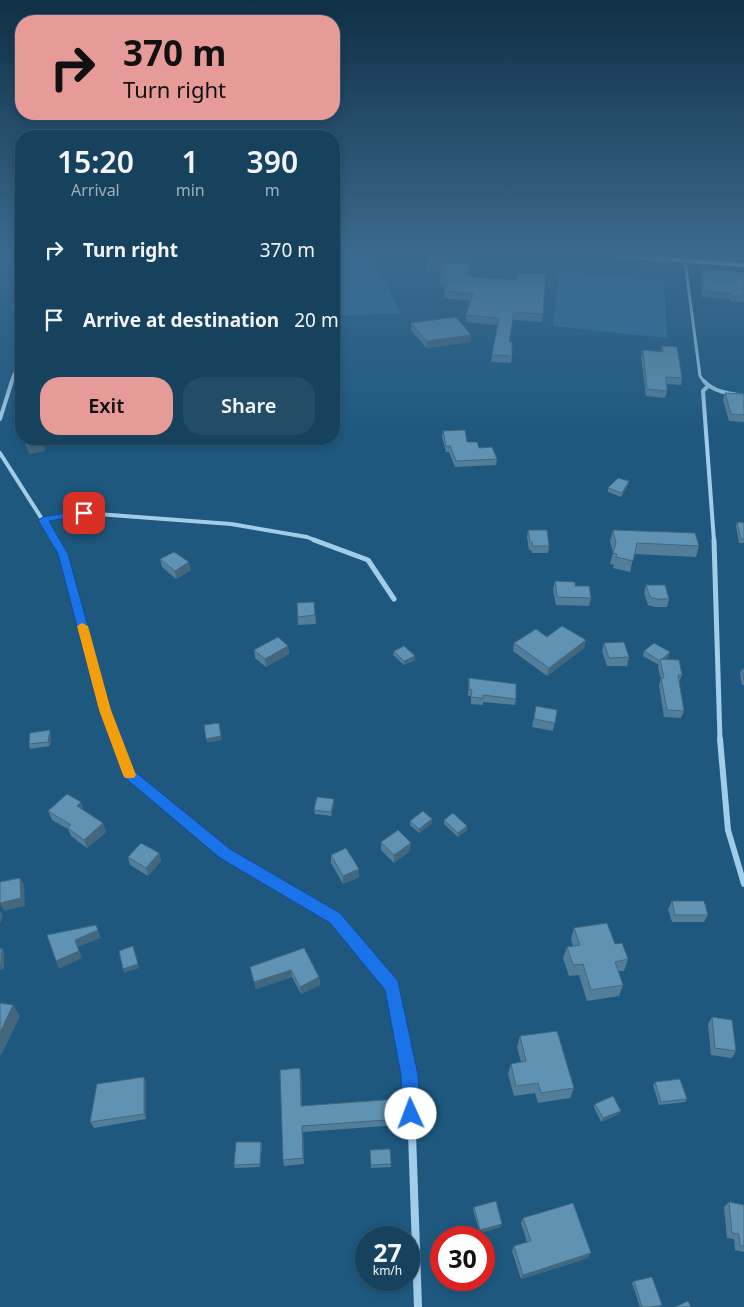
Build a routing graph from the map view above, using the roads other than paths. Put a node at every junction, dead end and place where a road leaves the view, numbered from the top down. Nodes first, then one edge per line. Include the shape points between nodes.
1 (692, 317) edge
2 (15, 373) edge
3 (708, 386) junction
4 (744, 396) edge
5 (1, 410) edge
6 (0, 419) edge
7 (0, 453) edge
8 (43, 520) junction
9 (394, 599) dead end
10 (744, 884) edge
11 (418, 1307) edge

1 - 3 street via 700,376
2 - 5 street
3 - 4 street
3 - 10 street via 703,391 714,533 721,758 728,830
5 - 6 street
7 - 8 street
8 - 9 street via 84,513 231,524 307,537 368,560
8 - 11 street via 63,554 105,710 129,774 225,854 335,918 392,986 410,1075

